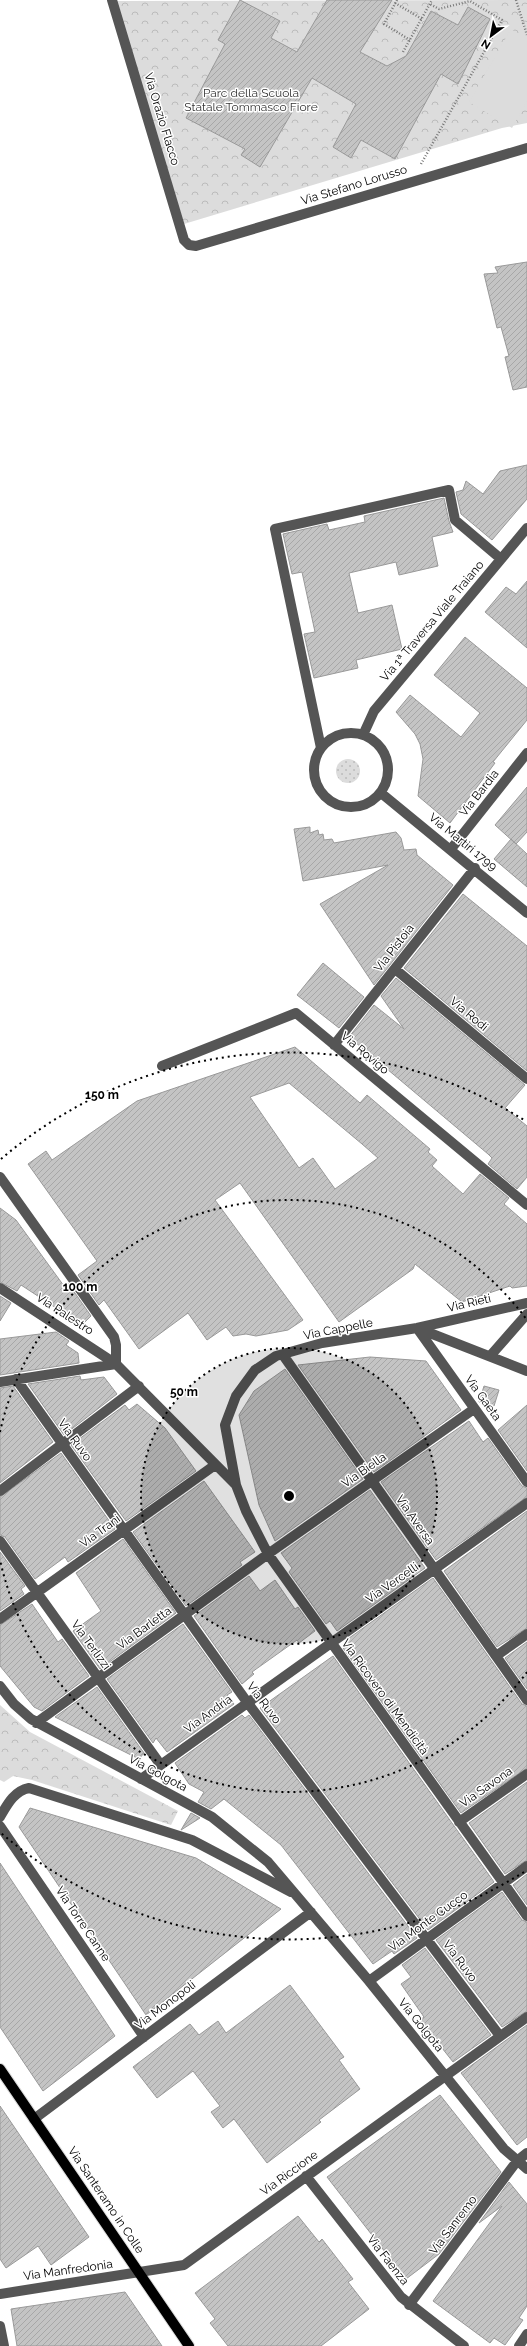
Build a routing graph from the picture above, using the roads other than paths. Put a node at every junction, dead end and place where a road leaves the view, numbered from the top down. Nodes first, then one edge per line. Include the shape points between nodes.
1 (112, 0) edge
2 (527, 148) edge
3 (189, 245) joint
4 (527, 528) edge
5 (501, 559) junction
6 (363, 735) junction
7 (321, 748) junction
8 (527, 753) edge
9 (381, 793) junction
10 (451, 849) junction
11 (474, 868) junction
12 (527, 913) edge
13 (395, 969) junction
14 (334, 1044) junction
15 (162, 1066) dead end
16 (527, 1080) edge
17 (0, 1178) edge
18 (527, 1205) edge
19 (0, 1288) edge
20 (527, 1303) edge
21 (527, 1314) edge
22 (417, 1328) junction
23 (282, 1354) junction
24 (491, 1355) junction
25 (116, 1364) junction
26 (527, 1371) edge
27 (16, 1379) junction
28 (0, 1382) edge
29 (139, 1386) junction
30 (474, 1409) junction
31 (62, 1445) junction
32 (215, 1465) junction
33 (232, 1466) joint
34 (372, 1480) junction
35 (527, 1482) edge
36 (236, 1485) junction
37 (0, 1491) edge
38 (527, 1503) edge
39 (124, 1530) junction
40 (0, 1542) edge
41 (268, 1554) junction
42 (434, 1569) junction
43 (37, 1592) junction
44 (184, 1615) junction
45 (0, 1618) edge
46 (527, 1634) edge
47 (330, 1642) junction
48 (496, 1656) junction
49 (98, 1677) junction
50 (0, 1686) edge
51 (527, 1700) edge
52 (247, 1702) junction
53 (36, 1723) junction
54 (160, 1764) junction
55 (527, 1774) edge
56 (141, 1779) junction
57 (0, 1818) edge
58 (459, 1822) junction
59 (0, 1826) edge
60 (527, 1866) edge
61 (503, 1883) junction
62 (296, 1895) junction
63 (311, 1912) junction
64 (527, 1916) edge
65 (427, 1938) junction
66 (369, 1981) junction
67 (527, 2017) edge
68 (500, 2036) junction
69 (144, 2037) junction
70 (0, 2069) edge
71 (446, 2075) junction
72 (34, 2118) junction
73 (527, 2153) edge
74 (517, 2161) junction
75 (527, 2169) edge
76 (306, 2176) junction
77 (140, 2273) junction
78 (0, 2294) edge
79 (410, 2305) junction
80 (0, 2326) edge
81 (527, 2334) edge
82 (4, 2346) edge
83 (189, 2346) edge
84 (464, 2346) edge
85 (519, 2346) edge

1 - 3 street, Via Orazio Flacco via 184,240
2 - 3 street, Via Stefano Lorusso via 196,246
4 - 5 street, Via 1ª Traversa Viale Traiano
5 - 6 street, Via 1ª Traversa Viale Traiano via 374,711
5 - 7 street via 456,520 449,490 275,529
6 - 7 street via 340,734
6 - 9 street via 378,744 387,759 389,771
7 - 9 street via 314,772 317,785 324,796 347,807 360,806 372,801
8 - 10 street, Via Bardia
9 - 10 street, Via Martiri 1799
10 - 11 street, Via Martiri 1799
11 - 12 street, Via Martiri 1799
11 - 13 street, Via Pistoia
13 - 14 street, Via Pistoia
13 - 16 street, Via Rodi
14 - 15 street, Via Rovigo via 296,1013
14 - 18 street, Via Rovigo
17 - 25 street via 114,1337
19 - 25 street, Via Palestro
20 - 22 street, Via Rieti
21 - 24 street
22 - 23 street, Via Cappelle via 322,1343
22 - 24 street, Via Cappelle
22 - 30 street, Via Gaeta
23 - 33 street, Via Cappelle via 255,1370 236,1396 225,1425
23 - 34 street, Via Aversa
24 - 26 street, Via Cappelle
25 - 27 street
25 - 29 street, Via Ricovero di Mendicità
27 - 28 street
27 - 31 street, Via Ruvo
29 - 31 street
29 - 32 street, Via Ricovero di Mendicità
30 - 34 street, Via Biella
30 - 35 street, Via Gaeta
31 - 37 street
31 - 39 street, Via Ruvo
32 - 36 street, Via Ricovero di Mendicità
32 - 39 street, Via Trani
33 - 36 street, Via Ricovero di Mendicità
34 - 41 street, Via Biella
34 - 42 street, Via Aversa
36 - 41 street, Via Ricovero di Mendicità
38 - 42 street, Via Vercelli
39 - 43 street, Via Trani
39 - 44 street, Via Ruvo
40 - 43 street, Via Terlizzi
41 - 44 street, Via Barletta
41 - 47 street, Via Ricovero di Mendicità
42 - 47 street, Via Vercelli
42 - 48 street, Via Aversa
43 - 45 street, Via Trani
43 - 49 street, Via Terlizzi
44 - 49 street, Via Barletta
44 - 52 street, Via Ruvo
46 - 48 street
47 - 52 street, Via Andria
47 - 58 street, Via Ricovero di Mendicità
48 - 51 street, Via Aversa
49 - 53 street, Via Barletta
49 - 54 street, Via Terlizzi
50 - 53 street, Via Golgota via 14,1704
52 - 54 street, Via Andria
52 - 65 street, Via Ruvo
53 - 56 street, Via Golgota
54 - 56 street, Via Andria
55 - 58 street, Via Savona
56 - 62 street, Via Golgota via 212,1817 268,1862
57 - 62 street, Via Golgota via 13,1798 21,1790 29,1788 192,1840
58 - 61 street, Via Ricovero di Mendicità
59 - 69 street, Via Torre Canne
60 - 61 street, Via Monte Cucco
61 - 64 street, Via Ricovero di Mendicità
61 - 65 street, Via Monte Cucco
62 - 63 street, Via Golgota
63 - 66 street, Via Golgota
63 - 69 street, Via Monopoli
65 - 66 street, Via Monte Cucco
65 - 68 street, Via Ruvo
66 - 71 street, Via Golgota
67 - 68 street, Via Riccione
68 - 71 street, Via Riccione
69 - 72 street, Via Monopoli
70 - 72 main road, Via Santeramo in Colle
71 - 74 street, Via Golgota via 504,2149
71 - 76 street, Via Riccione
72 - 77 main road, Via Santeramo in Colle
73 - 74 street, Via Sanremo
74 - 75 street, Via Golgota
74 - 79 street, Via Sanremo
76 - 77 street, Via Riccione via 184,2265
76 - 79 street, Via Faenza via 400,2297
77 - 78 street, Via Manfredonia
77 - 83 main road, Via Santeramo in Colle
79 - 84 street, Via Faenza
80 - 82 street
81 - 85 street

